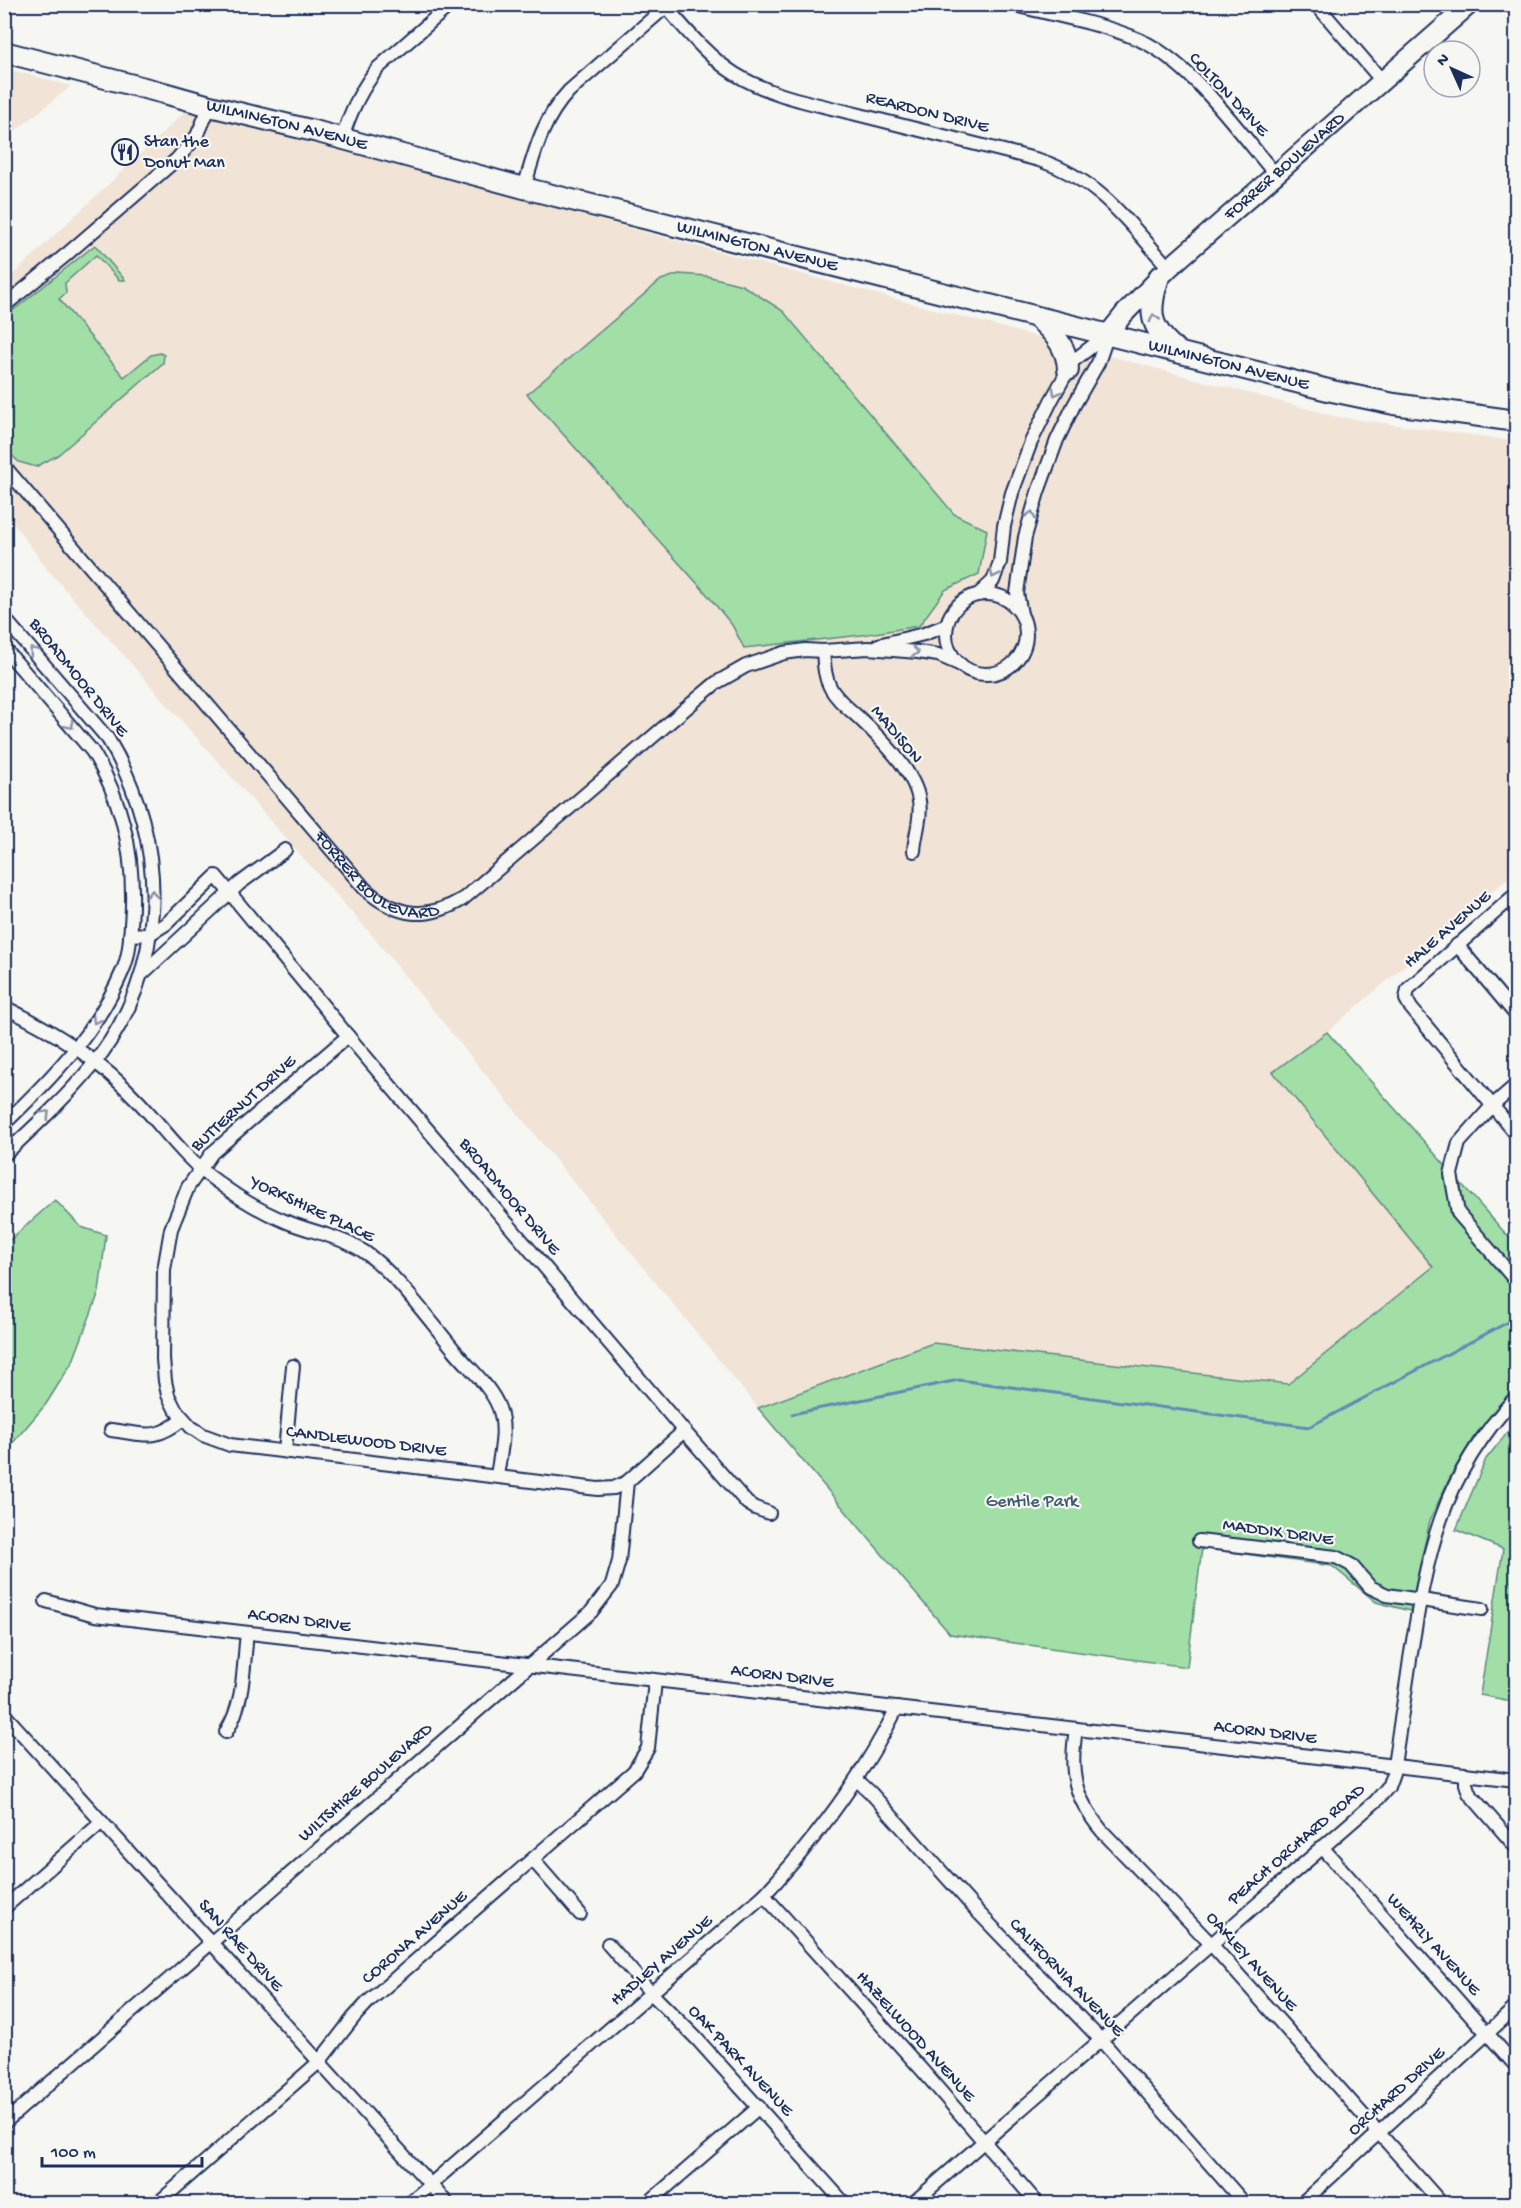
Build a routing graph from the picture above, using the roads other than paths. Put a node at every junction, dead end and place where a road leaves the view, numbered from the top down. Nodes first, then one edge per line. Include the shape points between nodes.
1 (451, 4) edge
2 (1011, 4) edge
3 (1316, 4) edge
4 (1470, 4) edge
5 (668, 6) edge
6 (4, 52) edge
7 (1383, 82) junction
8 (210, 106) junction
9 (342, 139) junction
10 (1276, 175) junction
11 (524, 188) junction
12 (1164, 272) junction
13 (4, 306) edge
14 (1034, 316) junction
15 (1108, 334) junction
16 (1179, 352) junction
17 (1068, 370) junction
18 (1516, 421) edge
19 (4, 466) edge
20 (978, 595) junction
21 (1021, 614) junction
22 (4, 618) edge
23 (947, 625) junction
24 (4, 648) edge
25 (868, 648) junction
26 (823, 651) junction
27 (961, 665) junction
28 (285, 850) dead end
29 (915, 851) dead end
30 (229, 894) junction
31 (1516, 894) edge
32 (150, 934) junction
33 (130, 935) junction
34 (1457, 945) junction
35 (143, 973) junction
36 (4, 1007) edge
37 (1516, 1015) edge
38 (348, 1036) junction
39 (78, 1048) junction
40 (96, 1061) junction
41 (1516, 1085) edge
42 (1492, 1106) junction
43 (4, 1124) edge
44 (1516, 1134) edge
45 (4, 1155) edge
46 (200, 1169) junction
47 (1516, 1281) edge
48 (293, 1366) dead end
49 (1516, 1397) edge
50 (183, 1419) junction
51 (111, 1430) dead end
52 (684, 1431) junction
53 (285, 1451) junction
54 (497, 1476) junction
55 (627, 1482) junction
56 (769, 1512) dead end
57 (1199, 1541) dead end
58 (1420, 1599) junction
59 (45, 1601) dead end
60 (1482, 1609) dead end
61 (247, 1633) junction
62 (528, 1666) junction
63 (655, 1681) junction
64 (897, 1708) junction
65 (4, 1714) edge
66 (1076, 1729) junction
67 (226, 1732) dead end
68 (1394, 1766) junction
69 (1466, 1774) junction
70 (857, 1780) junction
71 (1516, 1780) edge
72 (102, 1822) junction
73 (1322, 1847) junction
74 (1516, 1847) edge
75 (533, 1860) junction
76 (764, 1895) junction
77 (4, 1908) edge
78 (580, 1914) dead end
79 (212, 1942) junction
80 (608, 1944) dead end
81 (1211, 1944) junction
82 (652, 1994) junction
83 (1516, 2007) edge
84 (1488, 2034) junction
85 (1101, 2040) junction
86 (319, 2062) junction
87 (1516, 2066) edge
88 (759, 2107) junction
89 (4, 2123) edge
90 (1378, 2132) junction
91 (983, 2141) junction
92 (430, 2184) junction
93 (158, 2204) edge
94 (408, 2204) edge
95 (448, 2204) edge
96 (647, 2204) edge
97 (845, 2204) edge
98 (912, 2204) edge
99 (1038, 2204) edge
100 (1245, 2204) edge
101 (1301, 2204) edge
102 (1442, 2204) edge

1 - 9 street via 378,68 353,106
2 - 10 street, COLTON DRIVE via 1113,30 1148,45 1193,80
3 - 7 street
4 - 7 street, FORRER BOULEVARD
5 - 11 street via 558,103 542,132
5 - 12 street, REARDON DRIVE via 718,62 763,88 1062,167 1103,194
6 - 8 main road, WILMINGTON AVENUE
7 - 10 street, FORRER BOULEVARD
8 - 9 main road, WILMINGTON AVENUE
8 - 13 street via 196,136 177,159
9 - 11 main road, WILMINGTON AVENUE
10 - 12 street, FORRER BOULEVARD
11 - 14 main road, WILMINGTON AVENUE
12 - 15 street, FORRER BOULEVARD
16 -> 12 main road via 1158,330 1152,317 1152,302
14 - 15 main road, WILMINGTON AVENUE
14 - 17 main road via 1057,339 1066,355
15 - 16 main road, WILMINGTON AVENUE
15 - 17 street, FORRER BOULEVARD via 1072,361
21 -> 15 street, FORRER BOULEVARD via 1017,593 1025,537 1038,492 1057,440 1098,363
16 - 18 main road, WILMINGTON AVENUE via 1394,404
17 -> 20 street, FORRER BOULEVARD via 1031,442 1012,493 993,581
19 - 26 street, FORRER BOULEVARD via 365,889 386,905 408,913 442,910 463,899 736,670 784,653
20 - 21 street via 1005,598
20 - 23 street, FORRER BOULEVARD via 963,602
21 - 27 street, FORRER BOULEVARD via 1026,639 1014,663 997,673 983,674
32 -> 22 street, BROADMOOR DRIVE via 152,882 148,840 119,758 108,739
23 - 25 street, FORRER BOULEVARD
23 - 27 street via 947,642
24 -> 33 street, BROADMOOR DRIVE via 102,767 129,844 133,882
25 - 26 street, FORRER BOULEVARD
25 -> 27 street, FORRER BOULEVARD via 938,655
26 - 29 street, MADISON via 824,672 834,695 876,735 916,791 920,815
28 - 30 street
30 - 32 street, BROADMOOR DRIVE via 216,876 166,924
30 - 35 street
30 - 38 street, BROADMOOR DRIVE
31 - 34 street, HALE AVENUE
32 - 33 street
32 - 35 street, BROADMOOR DRIVE
33 -> 39 street, BROADMOOR DRIVE via 124,969
34 - 37 street
34 - 42 street, HALE AVENUE via 1408,989 1406,999
35 - 40 street, BROADMOOR DRIVE via 136,994
36 - 39 street, YORKSHIRE PLACE
38 - 46 street, BUTTERNUT DRIVE via 213,1153
38 - 52 street, BROADMOOR DRIVE
39 - 40 street, YORKSHIRE PLACE
39 - 43 street, BROADMOOR DRIVE
45 -> 40 street, BROADMOOR DRIVE
40 - 46 street, YORKSHIRE PLACE
41 - 42 street
42 - 44 street
42 - 47 street via 1459,1143 1450,1174 1458,1213
46 - 50 street, BUTTERNUT DRIVE via 174,1219 164,1270 165,1381 168,1395
46 - 54 street, YORKSHIRE PLACE via 260,1209 362,1251 389,1273 493,1396 503,1435
48 - 53 street
49 - 58 street, PEACH ORCHARD ROAD via 1457,1478 1429,1554
50 - 51 street via 161,1434
50 - 53 street, CANDLEWOOD DRIVE via 214,1440
52 - 55 street
52 - 56 street, BROADMOOR DRIVE via 747,1503
53 - 54 street, CANDLEWOOD DRIVE
54 - 55 street, CANDLEWOOD DRIVE via 603,1489
55 - 62 street, WILTSHIRE BOULEVARD via 620,1561 612,1585 591,1612
57 - 58 street, MADDIX DRIVE via 1336,1557 1351,1565 1370,1587 1387,1595
58 - 60 street, MADDIX DRIVE
58 - 68 street, PEACH ORCHARD ROAD
59 - 61 street, ACORN DRIVE via 95,1615
61 - 62 street, ACORN DRIVE
61 - 67 street via 240,1698
62 - 63 street, ACORN DRIVE
62 - 79 street, WILTSHIRE BOULEVARD
63 - 64 street, ACORN DRIVE
63 - 75 street, CORONA AVENUE via 650,1739 642,1761
64 - 66 street, ACORN DRIVE
64 - 70 street, HADLEY AVENUE
65 - 72 street, SAN RAE DRIVE
66 - 68 street, ACORN DRIVE
66 - 81 street, OAKLEY AVENUE via 1074,1783 1088,1814
68 - 69 street, ACORN DRIVE
68 - 73 street, PEACH ORCHARD ROAD via 1384,1793
69 - 71 street, ACORN DRIVE
69 - 74 street via 1468,1793
70 - 76 street, HADLEY AVENUE via 815,1837
70 - 85 street, CALIFORNIA AVENUE
72 - 77 street
72 - 79 street, SAN RAE DRIVE
73 - 81 street, PEACH ORCHARD ROAD
73 - 84 street, WEHRLY AVENUE
75 - 78 street
75 - 86 street, CORONA AVENUE via 368,2002
76 - 82 street, HADLEY AVENUE
76 - 91 street, HAZELWOOD AVENUE
79 - 86 street, SAN RAE DRIVE
79 - 89 street, WILTSHIRE BOULEVARD
80 - 82 street, OAK PARK AVENUE
81 - 85 street, PEACH ORCHARD ROAD
81 - 90 street, OAKLEY AVENUE
82 - 88 street, OAK PARK AVENUE
82 - 92 street, HADLEY AVENUE
83 - 84 street, ORCHARD DRIVE
84 - 87 street, WEHRLY AVENUE
84 - 90 street, ORCHARD DRIVE
85 - 91 street, PEACH ORCHARD ROAD
85 - 100 street, CALIFORNIA AVENUE
86 - 92 street, SAN RAE DRIVE
86 - 93 street, CORONA AVENUE
88 - 96 street
88 - 97 street, OAK PARK AVENUE
90 - 101 street, ORCHARD DRIVE
90 - 102 street, OAKLEY AVENUE
91 - 98 street, PEACH ORCHARD ROAD
91 - 99 street, HAZELWOOD AVENUE
92 - 94 street, HADLEY AVENUE
92 - 95 street, SAN RAE DRIVE

